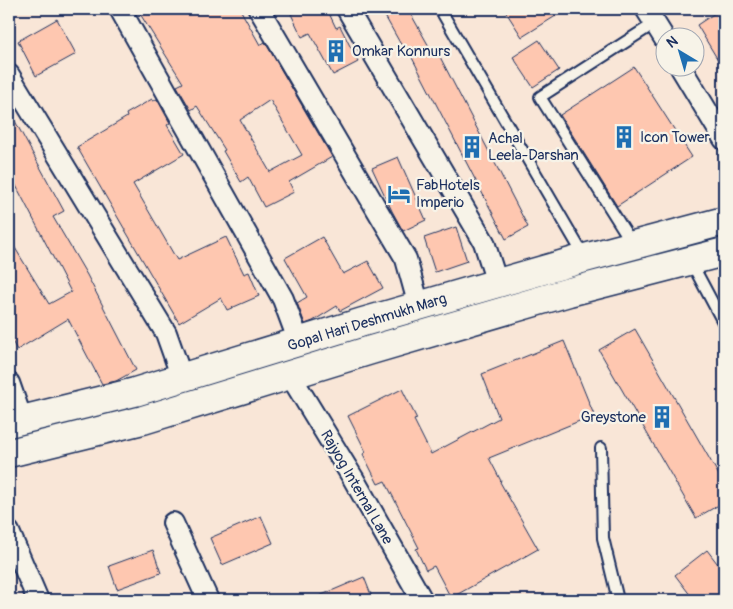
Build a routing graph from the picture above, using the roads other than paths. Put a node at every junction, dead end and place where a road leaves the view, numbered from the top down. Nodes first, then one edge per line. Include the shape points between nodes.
1 (120, 9) edge
2 (260, 9) edge
3 (347, 9) edge
4 (440, 9) edge
5 (650, 16) edge
6 (658, 28) edge
7 (9, 75) edge
8 (687, 78) edge
9 (724, 138) edge
10 (724, 221) edge
11 (632, 244) junction
12 (724, 252) edge
13 (690, 261) junction
14 (592, 271) junction
15 (497, 283) junction
16 (419, 306) junction
17 (724, 324) edge
18 (299, 342) junction
19 (290, 375) junction
20 (182, 378) junction
21 (9, 382) edge
22 (15, 422) edge
23 (601, 448) dead end
24 (9, 453) edge
25 (173, 523) dead end
26 (9, 532) edge
27 (38, 600) edge
28 (208, 600) edge
29 (422, 600) edge
30 (618, 600) edge

1 - 18 street via 283,299
2 - 16 street via 406,259
3 - 15 street via 484,242
4 - 14 lane
5 - 6 street
5 - 11 lane via 540,97
7 - 20 street via 166,334
8 - 9 street
10 - 11 main road, Gopal Hari Deshmukh Marg
11 - 14 main road, Gopal Hari Deshmukh Marg
12 - 13 main road, Gopal Hari Deshmukh Marg
13 - 14 main road, Gopal Hari Deshmukh Marg
13 - 17 lane
14 - 15 main road, Gopal Hari Deshmukh Marg
14 - 19 main road, Gopal Hari Deshmukh Marg via 371,350
15 - 16 main road, Gopal Hari Deshmukh Marg
16 - 18 main road, Gopal Hari Deshmukh Marg
18 - 20 main road, Gopal Hari Deshmukh Marg
19 - 24 main road, Gopal Hari Deshmukh Marg via 143,420
19 - 29 street, Rajyog Internal Lane
20 - 22 main road, Gopal Hari Deshmukh Marg
21 - 22 street
23 - 30 lane via 603,538
25 - 28 street
26 - 27 street

